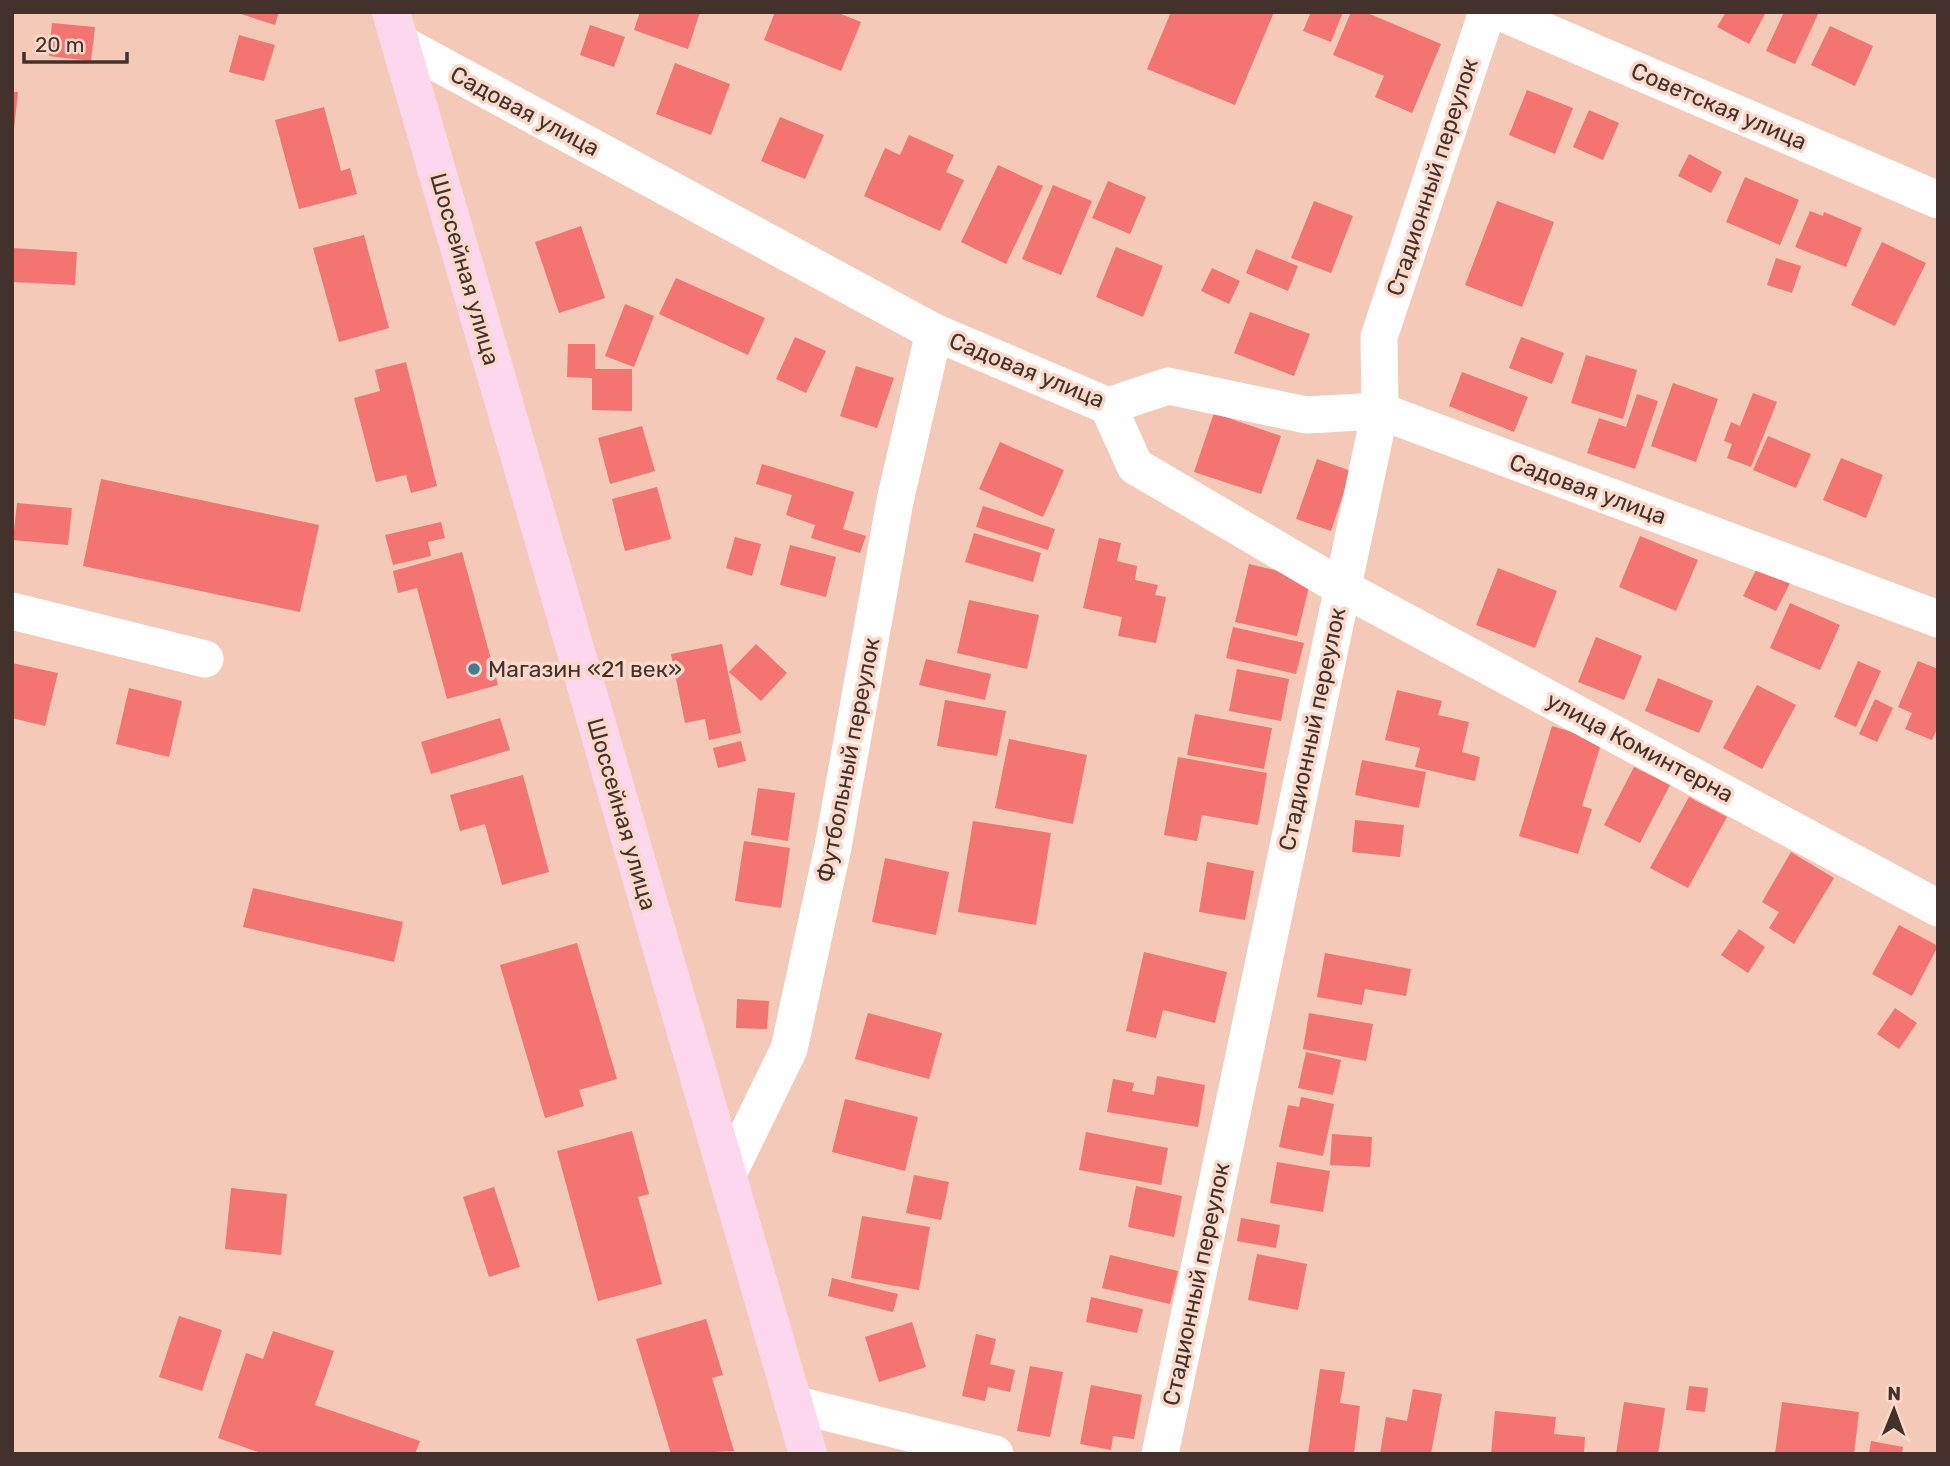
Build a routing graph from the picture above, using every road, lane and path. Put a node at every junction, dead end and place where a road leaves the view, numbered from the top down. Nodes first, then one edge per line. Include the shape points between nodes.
1 (1487, 12) edge
2 (1500, 12) edge
3 (395, 28) edge
4 (1938, 200) edge
5 (934, 332) junction
6 (1108, 406) junction
7 (1380, 411) junction
8 (1341, 587) junction
9 (12, 611) edge
10 (1938, 619) edge
11 (205, 659) dead end
12 (1938, 908) edge
13 (727, 1175) junction
14 (793, 1404) junction
15 (807, 1454) edge
16 (995, 1454) edge
17 (1160, 1454) edge

1 - 7 street, Стадионный переулок via 1379,337
2 - 4 street, Советская улица
3 - 5 street, Садовая улица
3 - 13 street, Шоссейная улица
5 - 6 street, Садовая улица
5 - 13 street, Футбольный переулок via 895,501 833,847 789,1049
6 - 7 street, Садовая улица via 1168,386 1306,415
6 - 8 street, улица Коминтерна via 1135,466
7 - 8 street, Стадионный переулок
7 - 10 street, Садовая улица
8 - 12 street, улица Коминтерна
8 - 17 street, Стадионный переулок
9 - 11 street
13 - 14 street, Шоссейная улица
14 - 15 street, Шоссейная улица
14 - 16 street

